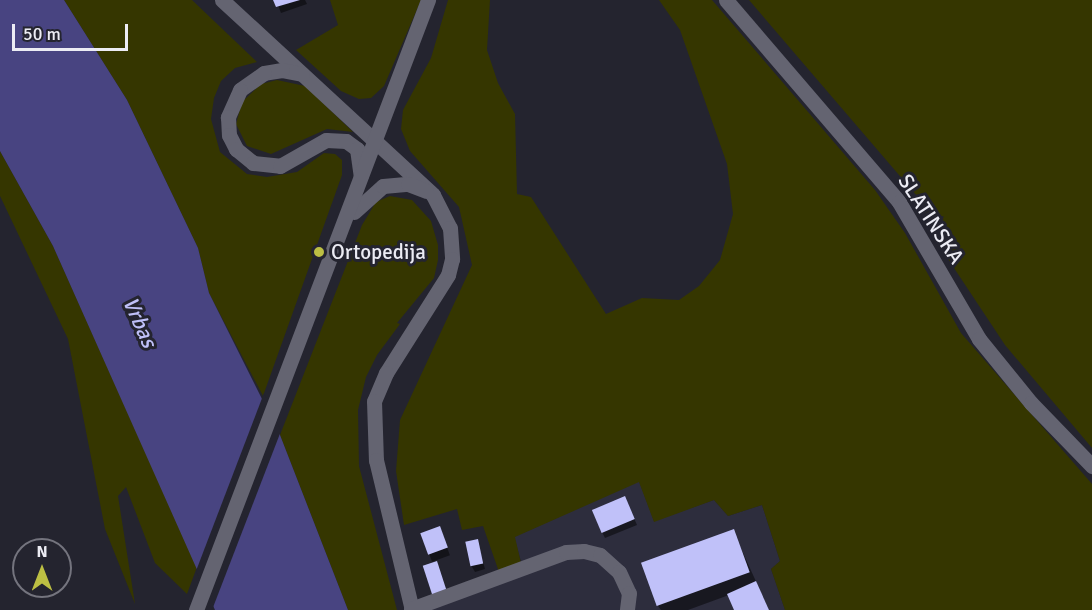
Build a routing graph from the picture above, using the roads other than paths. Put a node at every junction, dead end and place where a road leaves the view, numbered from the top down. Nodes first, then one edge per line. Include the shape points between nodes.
1 (222, 0) edge
2 (428, 0) edge
3 (726, 0) edge
4 (302, 74) junction
5 (377, 139) junction
6 (357, 194) junction
7 (433, 195) junction
8 (341, 236) junction
9 (1092, 466) edge
10 (196, 610) edge
11 (412, 610) edge
12 (627, 610) edge

1 - 4 street
2 - 5 street
3 - 9 street, SLATINSKA via 898,202 979,339 1031,403
4 - 5 street
4 - 6 street via 273,71 244,85 234,97 228,117 232,143 244,158 265,166 280,166 326,140 346,141 357,148 360,158
5 - 6 street
5 - 7 street
6 - 8 street
7 - 8 street via 408,184 383,186 359,206
7 - 11 street via 450,228 452,260 440,290 386,373 375,401 373,427 376,460
8 - 10 street
11 - 12 street via 566,552 584,551 600,555 619,572 628,592

